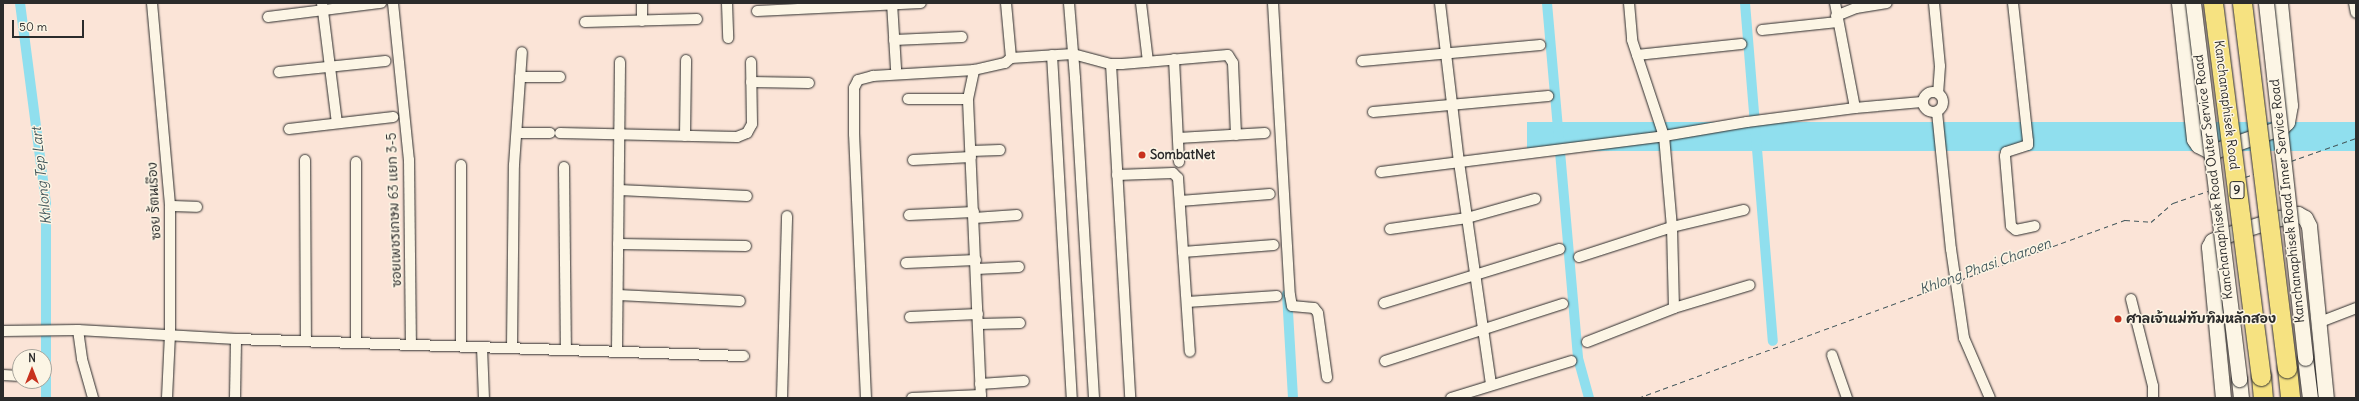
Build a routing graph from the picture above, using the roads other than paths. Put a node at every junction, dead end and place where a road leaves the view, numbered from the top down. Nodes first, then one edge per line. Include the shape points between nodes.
1 (152, 3) edge
2 (381, 3) edge
3 (393, 3) edge
4 (642, 3) edge
5 (727, 3) edge
6 (921, 3) edge
7 (1006, 3) edge
8 (1069, 3) edge
9 (1141, 3) edge
10 (1273, 3) edge
11 (1440, 3) edge
12 (1630, 3) edge
13 (1835, 3) edge
14 (1887, 3) edge
15 (1934, 3) edge
16 (2013, 3) edge
17 (2179, 3) edge
18 (2193, 3) edge
19 (2213, 3) edge
20 (2242, 3) edge
21 (2266, 3) edge
22 (2280, 3) edge
23 (2354, 3) edge
24 (892, 4) edge
25 (322, 6) edge
26 (757, 11) dead end
27 (2356, 13) edge
28 (268, 17) dead end
29 (697, 19) dead end
30 (1837, 19) junction
31 (642, 21) junction
32 (585, 22) dead end
33 (1762, 30) dead end
34 (962, 37) dead end
35 (728, 38) dead end
36 (894, 40) junction
37 (1741, 44) dead end
38 (1540, 45) dead end
39 (522, 52) dead end
40 (1073, 54) junction
41 (1445, 54) junction
42 (1052, 55) junction
43 (1637, 55) junction
44 (1011, 58) junction
45 (1174, 59) junction
46 (686, 60) dead end
47 (385, 61) dead end
48 (1362, 61) dead end
49 (620, 62) dead end
50 (751, 62) dead end
51 (1148, 62) junction
52 (1111, 64) junction
53 (330, 67) junction
54 (896, 69) dead end
55 (974, 70) junction
56 (279, 72) dead end
57 (520, 77) junction
58 (560, 77) dead end
59 (751, 82) junction
60 (809, 83) dead end
61 (1938, 93) junction
62 (1548, 96) dead end
63 (908, 99) dead end
64 (968, 99) junction
65 (1922, 102) junction
66 (1452, 104) junction
67 (1855, 108) junction
68 (1373, 112) dead end
69 (1937, 112) junction
70 (393, 117) dead end
71 (337, 124) junction
72 (289, 129) dead end
73 (517, 133) junction
74 (1265, 133) dead end
75 (619, 134) junction
76 (1236, 135) junction
77 (685, 136) junction
78 (1664, 136) junction
79 (1178, 138) junction
80 (1000, 150) dead end
81 (971, 154) junction
82 (305, 160) dead end
83 (913, 160) dead end
84 (356, 162) dead end
85 (1179, 162) dead end
86 (1459, 162) junction
87 (462, 165) dead end
88 (564, 167) dead end
89 (1381, 172) dead end
90 (1117, 175) junction
91 (619, 190) junction
92 (1270, 194) dead end
93 (748, 196) dead end
94 (1535, 199) dead end
95 (1180, 201) junction
96 (170, 206) junction
97 (197, 207) dead end
98 (1744, 210) dead end
99 (909, 214) dead end
100 (974, 215) junction
101 (787, 216) dead end
102 (1017, 216) dead end
103 (1467, 218) junction
104 (2035, 226) dead end
105 (1672, 227) junction
106 (1390, 230) dead end
107 (618, 244) junction
108 (1274, 245) dead end
109 (746, 246) dead end
110 (1560, 249) dead end
111 (1184, 252) junction
112 (1579, 257) dead end
113 (906, 263) dead end
114 (976, 265) junction
115 (1019, 267) dead end
116 (1475, 274) junction
117 (1750, 286) dead end
118 (618, 295) junction
119 (1277, 296) dead end
120 (2131, 299) dead end
121 (740, 301) dead end
122 (1187, 302) junction
123 (1384, 302) dead end
124 (1563, 304) dead end
125 (1674, 308) junction
126 (2356, 308) edge
127 (910, 316) dead end
128 (978, 319) junction
129 (2320, 322) junction
130 (1020, 323) dead end
131 (1483, 329) junction
132 (78, 330) junction
133 (3, 331) edge
134 (170, 334) junction
135 (236, 339) junction
136 (306, 341) junction
137 (1587, 342) dead end
138 (356, 343) junction
139 (411, 344) junction
140 (461, 346) junction
141 (482, 347) junction
142 (512, 348) junction
143 (566, 350) junction
144 (617, 351) junction
145 (1190, 352) dead end
146 (1832, 355) dead end
147 (744, 356) dead end
148 (1385, 361) dead end
149 (1571, 361) dead end
150 (1327, 378) dead end
151 (1024, 380) dead end
152 (980, 384) junction
153 (1491, 385) junction
154 (981, 396) edge
155 (93, 398) edge
156 (167, 398) edge
157 (235, 398) edge
158 (484, 398) edge
159 (782, 398) edge
160 (866, 398) edge
161 (912, 398) edge
162 (1072, 398) edge
163 (1094, 398) edge
164 (1130, 398) edge
165 (1451, 398) edge
166 (1847, 398) edge
167 (1990, 398) edge
168 (2152, 398) edge
169 (2223, 398) edge
170 (2241, 398) edge
171 (2263, 398) edge
172 (2290, 398) edge
173 (2310, 398) edge
174 (2326, 398) edge

1 - 96 street, ซอย ร้ตนเรึอง
2 - 25 street
3 - 139 street, ซอยเพชรเกษม 63 แยก 3-5 via 409,160
4 - 31 street
5 - 35 street
6 - 24 street
7 - 44 street
8 - 40 street
9 - 51 street
10 - 150 street via 1290,295 1292,306 1314,308 1318,313
11 - 41 street
12 - 43 street via 1632,40
13 - 30 street
14 - 30 street via 1856,8
15 - 61 street via 1940,71
16 - 104 street via 2028,145 2006,152 2005,156 2011,226 2016,230
17 - 22 main road via 2194,139 2198,145 2208,150 2218,150 2282,127 2287,122 2290,105
18 - 170 main road, Kanchanaphisek Road Outer Service Road, bridge
19 - 171 highway, Kanchanaphisek Road / 9, bridge
20 - 172 highway, 9, bridge
21 - 173 main road, Kanchanaphisek Road Inner Service Road, bridge
23 - 27 street
24 - 26 street
24 - 36 street
25 - 28 street
25 - 53 street
29 - 31 street
30 - 33 street
30 - 67 street
31 - 32 street
34 - 36 street
36 - 54 street
37 - 43 street
38 - 41 street
39 - 57 street
40 - 42 street
40 - 52 street
40 - 163 street
41 - 48 street
41 - 66 street
42 - 44 street
42 - 162 street
43 - 78 street
44 - 55 street via 1000,64
45 - 51 street
45 - 76 street via 1224,54 1232,58
45 - 79 street
46 - 77 street
47 - 53 street
49 - 75 street
50 - 59 street
51 - 52 street
52 - 90 street
53 - 56 street
53 - 71 street
55 - 64 street
55 - 160 street via 873,76 858,80 854,88
57 - 58 street
57 - 73 street
59 - 60 street
59 - 77 street via 752,124 747,133 737,137
61 - 65 street via 1926,94
61 - 69 street via 1943,102
62 - 66 street
63 - 64 street
64 - 81 street
65 - 67 street
65 - 69 street via 1927,111
66 - 68 street
66 - 86 street
67 - 78 street
69 - 167 street via 1951,249 1964,338
70 - 71 street
71 - 72 street
73 - 75 street
73 - 142 street
74 - 76 street
75 - 77 street
75 - 91 street
76 - 79 street
78 - 86 street
78 - 105 street
79 - 85 street
80 - 81 street
81 - 83 street
81 - 100 street
82 - 136 street
84 - 138 street
86 - 89 street
86 - 103 street
87 - 140 street
88 - 143 street
90 - 95 street via 1176,175
90 - 164 street
91 - 93 street
91 - 107 street
92 - 95 street
94 - 103 street
95 - 111 street
96 - 97 street
96 - 134 street, ซอย ร้ตนเรึอง
98 - 105 street
99 - 100 street
100 - 102 street
100 - 114 street
101 - 159 street
103 - 106 street
103 - 116 street
105 - 112 street
105 - 125 street
107 - 109 street
107 - 118 street
108 - 111 street
110 - 116 street
111 - 122 street
113 - 114 street
114 - 115 street
114 - 128 street
116 - 123 street
116 - 131 street
117 - 125 street
118 - 121 street
118 - 144 street
119 - 122 street
120 - 168 street via 2153,386
122 - 145 street
124 - 131 street
125 - 137 street
126 - 129 street
127 - 128 street
128 - 130 street
128 - 152 street
129 - 169 main road via 2305,218 2298,214 2290,215 2212,241 2209,254
129 - 174 main road
131 - 148 street
131 - 153 street
132 - 133 street
132 - 134 street
132 - 155 street via 82,359
134 - 135 street
134 - 156 street, ซอย ร้ตนเรึอง
135 - 136 street
135 - 157 street
136 - 138 street
138 - 139 street
139 - 140 street
140 - 141 street
141 - 142 street
141 - 158 street
142 - 143 street
143 - 144 street
144 - 147 street
146 - 166 street
149 - 153 street
151 - 152 street
152 - 154 street
153 - 165 street
154 - 161 street

